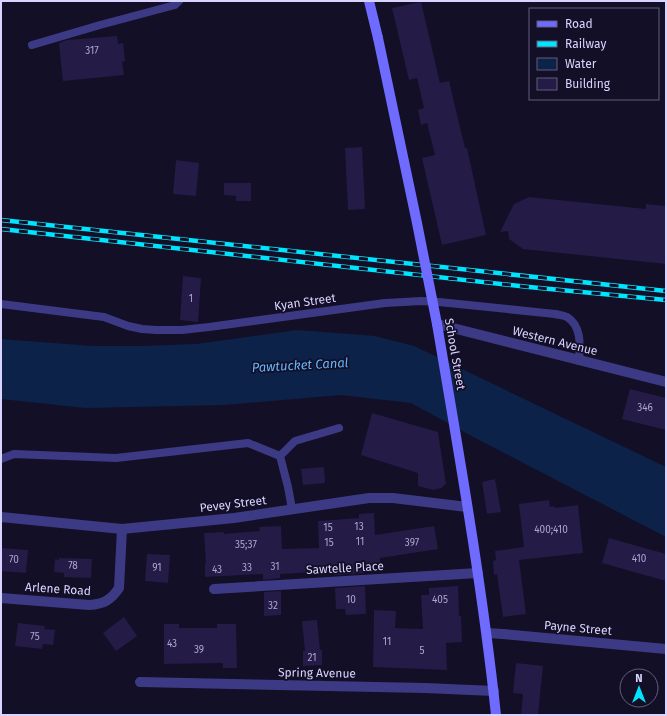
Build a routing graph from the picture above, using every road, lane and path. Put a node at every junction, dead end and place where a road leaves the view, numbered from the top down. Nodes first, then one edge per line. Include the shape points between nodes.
1 (179, 1) edge
2 (369, 1) edge
3 (32, 45) dead end
4 (1, 304) edge
5 (437, 324) junction
6 (579, 361) junction
7 (666, 382) edge
8 (339, 428) dead end
9 (280, 456) junction
10 (1, 459) edge
11 (468, 507) junction
12 (292, 509) junction
13 (1, 517) edge
14 (122, 529) junction
15 (478, 573) junction
16 (214, 590) dead end
17 (1, 598) edge
18 (487, 634) junction
19 (666, 649) edge
20 (140, 682) dead end
21 (494, 691) junction
22 (496, 715) edge

1 - 3 lane via 175,5
2 - 5 main road, School Street, bridge
4 - 6 lane, Kyan Street via 104,317 142,329 182,330 384,303 438,302 566,316 573,322 578,333
5 - 6 street, Western Avenue
5 - 11 main road, School Street
6 - 7 street, Western Avenue
8 - 9 lane via 294,441
9 - 10 lane via 248,443 116,458 14,454
9 - 12 lane
11 - 12 street, Pevey Street via 393,498 369,498
11 - 15 main road, School Street
12 - 14 street, Pevey Street via 234,518
13 - 14 street, Pevey Street
14 - 17 street, Arlene Road via 119,588 107,601 89,605
15 - 16 street, Sawtelle Place
15 - 18 main road, School Street
18 - 19 street, Payne Street
18 - 21 main road, School Street
20 - 21 street, Spring Avenue
21 - 22 main road, School Street

